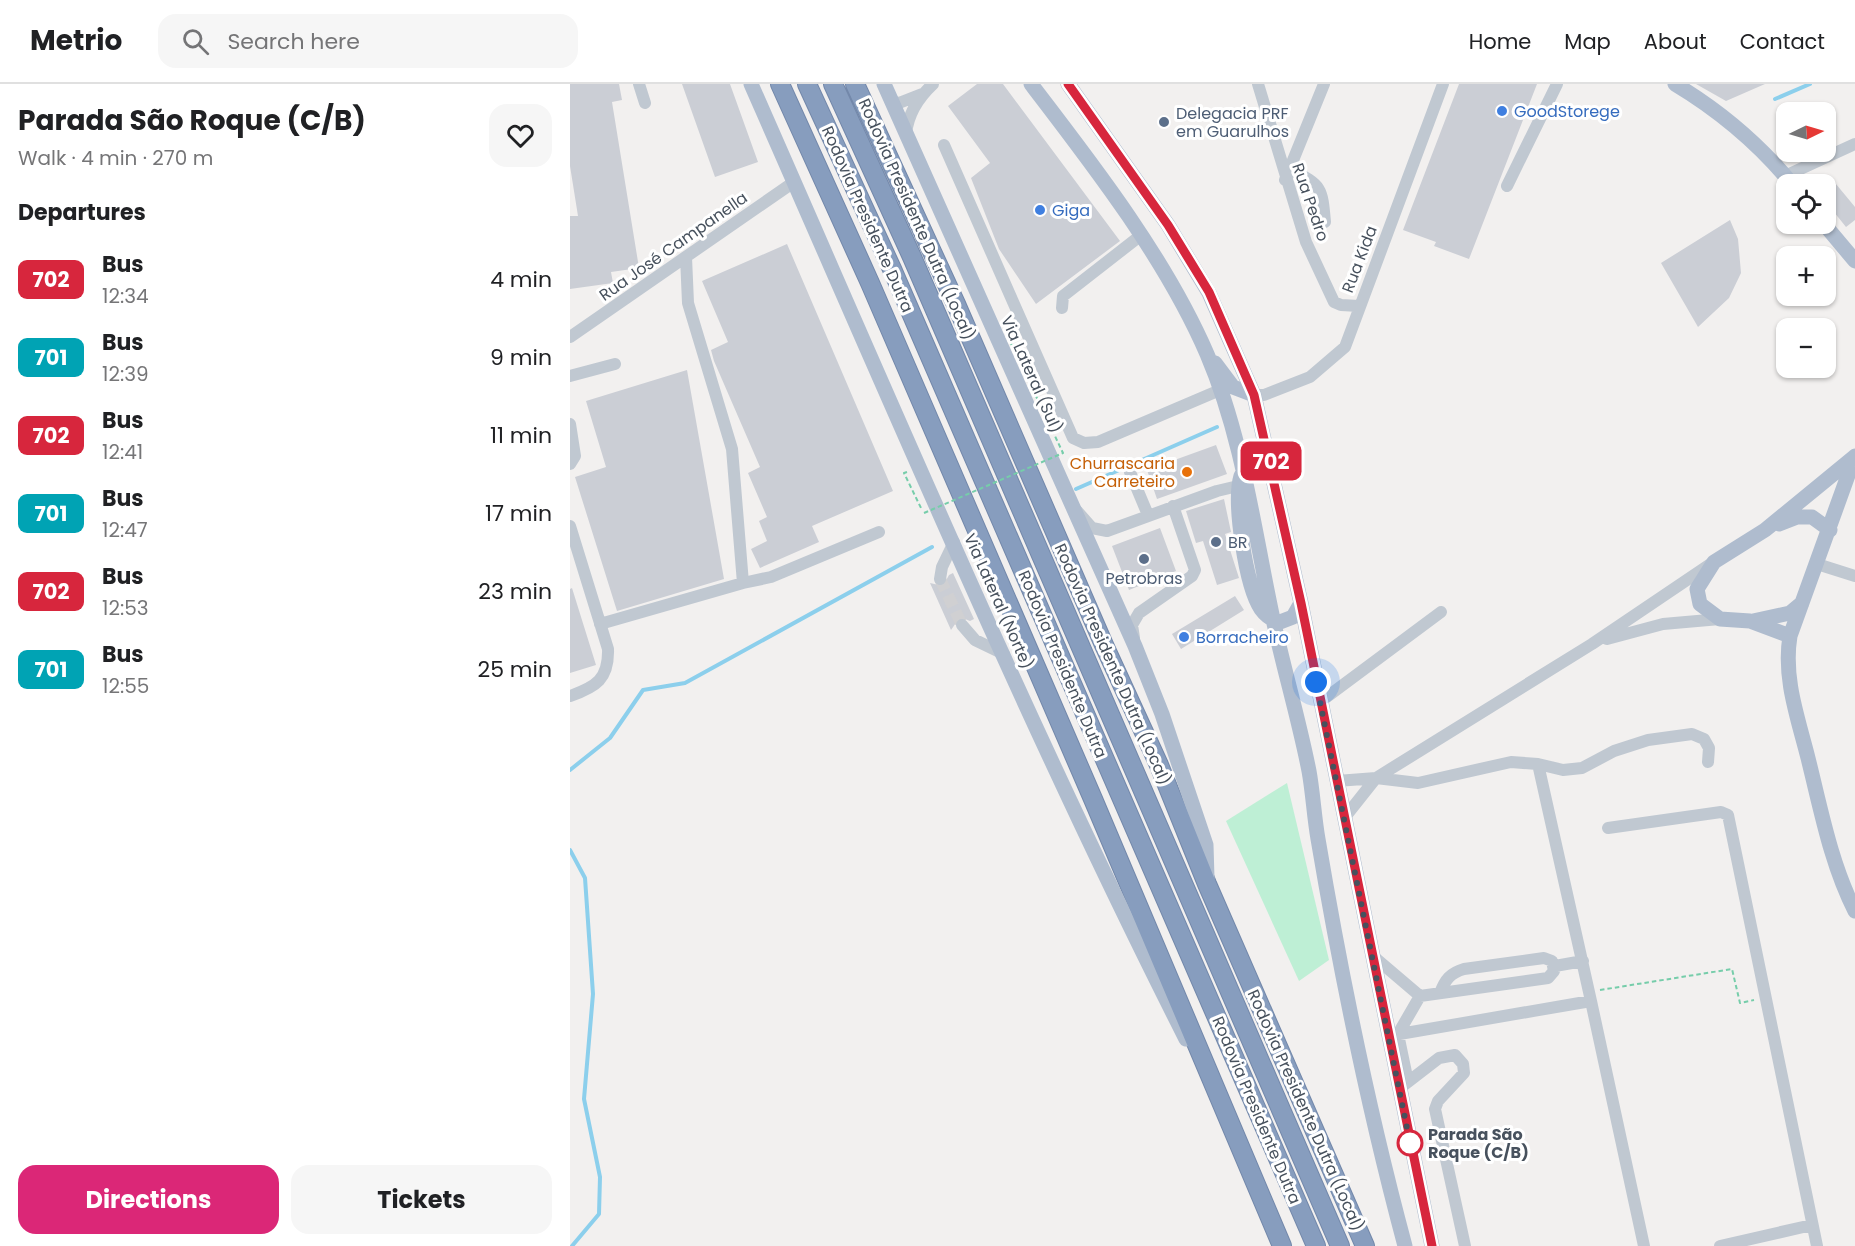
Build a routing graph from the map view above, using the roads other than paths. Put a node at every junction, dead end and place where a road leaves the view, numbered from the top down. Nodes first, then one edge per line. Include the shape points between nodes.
1 (639, 84) edge
2 (750, 84) edge
3 (780, 84) edge
4 (807, 84) edge
5 (833, 84) edge
6 (855, 84) edge
7 (884, 84) edge
8 (933, 84) edge
9 (1031, 84) edge
10 (1068, 84) edge
11 (1258, 84) edge
12 (1324, 84) edge
13 (1443, 84) edge
14 (1557, 84) edge
15 (1675, 84) edge
16 (922, 94) junction
17 (892, 102) junction
18 (645, 104) dead end
19 (906, 136) junction
20 (1855, 144) edge
21 (944, 145) dead end
22 (1784, 174) edge
23 (1800, 174) edge
24 (1288, 175) junction
25 (794, 182) junction
26 (1507, 186) dead end
27 (1325, 222) dead end
28 (1832, 234) edge
29 (1140, 236) junction
30 (686, 256) junction
31 (1855, 261) edge
32 (1359, 306) junction
33 (1062, 308) dead end
34 (570, 337) edge
35 (1206, 352) junction
36 (615, 364) dead end
37 (570, 376) edge
38 (1220, 390) junction
39 (1254, 395) junction
40 (570, 424) edge
41 (1855, 456) edge
42 (570, 464) edge
43 (1243, 471) junction
44 (1130, 472) dead end
45 (1238, 486) junction
46 (1070, 504) junction
47 (1173, 506) junction
48 (1148, 515) junction
49 (570, 526) edge
50 (1765, 530) junction
51 (1830, 530) junction
52 (879, 532) dead end
53 (954, 542) junction
54 (1714, 562) junction
55 (1817, 564) junction
56 (1855, 576) edge
57 (940, 579) tunnel mouth
58 (743, 584) junction
59 (1301, 603) junction
60 (1802, 603) junction
61 (1441, 612) dead end
62 (1720, 619) junction
63 (1273, 620) junction
64 (1750, 621) junction
65 (600, 624) junction
66 (962, 625) tunnel mouth
67 (1790, 636) junction
68 (1592, 644) junction
69 (1135, 646) junction
70 (1004, 654) junction
71 (570, 696) edge
72 (1320, 702) junction
73 (1708, 762) dead end
74 (1538, 764) junction
75 (1376, 778) junction
76 (1337, 781) junction
77 (1345, 818) junction
78 (1608, 828) dead end
79 (1348, 835) junction
80 (1318, 838) junction
81 (1207, 884) junction
82 (1855, 911) edge
83 (1373, 956) junction
84 (1583, 961) junction
85 (1555, 966) junction
86 (1440, 993) junction
87 (1420, 996) junction
88 (1590, 996) junction
89 (1393, 1035) junction
90 (1403, 1086) junction
91 (1230, 1125) junction
92 (1812, 1225) junction
93 (1282, 1246) edge
94 (1316, 1246) edge
95 (1340, 1246) edge
96 (1365, 1246) edge
97 (1405, 1246) edge
98 (1432, 1246) edge
99 (1465, 1246) edge
100 (1644, 1246) edge
101 (1720, 1246) edge
102 (1817, 1246) edge

1 - 18 street
2 - 25 main road, Via Lateral (Norte)
3 - 91 highway, Rodovia Presidente Dutra via 1079,766
4 - 94 highway, Rodovia Presidente Dutra via 892,269
5 - 95 highway, Rodovia Presidente Dutra via 1107,703
6 - 81 highway, Rodovia Presidente Dutra (Local) via 1159,765
7 - 17 main road, Via Lateral (Sul)
8 - 16 street
9 - 29 main road
10 - 39 main road via 1168,225 1209,292
11 - 24 street, Rua Pedro
12 - 24 street
13 - 32 street, Rua Kida
14 - 26 street
15 - 22 main road via 1706,103 1763,150
16 - 17 street
16 - 19 street via 908,116
17 - 19 main road, Via Lateral (Sul)
19 - 46 main road, Via Lateral (Sul)
20 - 23 street
21 - 38 street via 1073,438 1084,443 1098,442
24 - 27 street via 1318,185
24 - 32 street, Rua Pedro via 1306,242 1334,302
25 - 30 street, Rua José Campanella
25 - 53 main road, Via Lateral (Norte)
28 - 31 main road
29 - 33 street via 1063,296
29 - 35 main road via 1179,296
30 - 34 street, Rua José Campanella
30 - 58 street via 688,303 732,449
32 - 39 street, Rua Kida via 1345,347 1337,356 1294,385
35 - 38 main road
35 - 39 main road via 1233,387
36 - 37 street
38 - 43 main road
39 - 59 main road
40 - 42 street via 575,456
41 - 50 main road
41 - 51 main road
43 - 45 main road
43 - 63 main road
44 - 48 street
45 - 47 street
45 - 63 main road via 1239,520 1254,593 1260,608
46 - 48 street via 1092,528 1107,531
46 - 69 main road, Via Lateral (Sul)
47 - 48 street
47 - 69 street via 1195,570 1139,613 1132,624
49 - 65 street
50 - 51 main road via 1804,516 1817,519
50 - 54 main road
51 - 55 main road
52 - 58 street via 771,577
53 - 57 street
53 - 70 main road, Via Lateral (Norte)
54 - 62 main road via 1700,583 1697,597 1705,610
54 - 68 street
55 - 56 street
55 - 60 main road
58 - 65 street
59 - 63 main road via 1293,617 1280,622
59 - 72 main road
60 - 64 main road via 1790,613
60 - 67 main road
61 - 72 street
62 - 64 main road
62 - 68 street via 1663,624
63 - 80 main road via 1309,772
64 - 67 main road
65 - 71 street via 608,649 605,674 587,690
66 - 70 street via 975,640
67 - 82 main road via 1789,679 1823,818 1844,890
68 - 75 street
69 - 81 main road, Via Lateral (Sul) via 1206,845
70 - 91 main road, Via Lateral (Norte) via 1123,914
72 - 76 main road
73 - 74 street via 1709,748 1704,739 1692,734 1648,740 1614,751 1582,768 1563,770
74 - 75 street via 1511,762 1418,783
74 - 84 street
75 - 76 street
75 - 77 street
76 - 77 main road
77 - 79 main road
78 - 92 street via 1728,815
79 - 80 main road via 1337,824 1329,823 1321,827
79 - 83 main road
80 - 97 main road via 1363,1069
81 - 96 highway, Rodovia Presidente Dutra (Local)
83 - 87 street
83 - 89 main road
84 - 85 street
84 - 88 street
85 - 86 street via 1548,978
85 - 86 street via 1544,958 1464,969 1454,972
86 - 87 street
87 - 89 street
88 - 89 street
88 - 100 street
89 - 90 main road
90 - 98 main road
90 - 99 street via 1439,1058 1455,1055 1463,1064 1464,1072 1435,1109
91 - 93 highway, Rodovia Presidente Dutra
92 - 101 street
92 - 102 street

